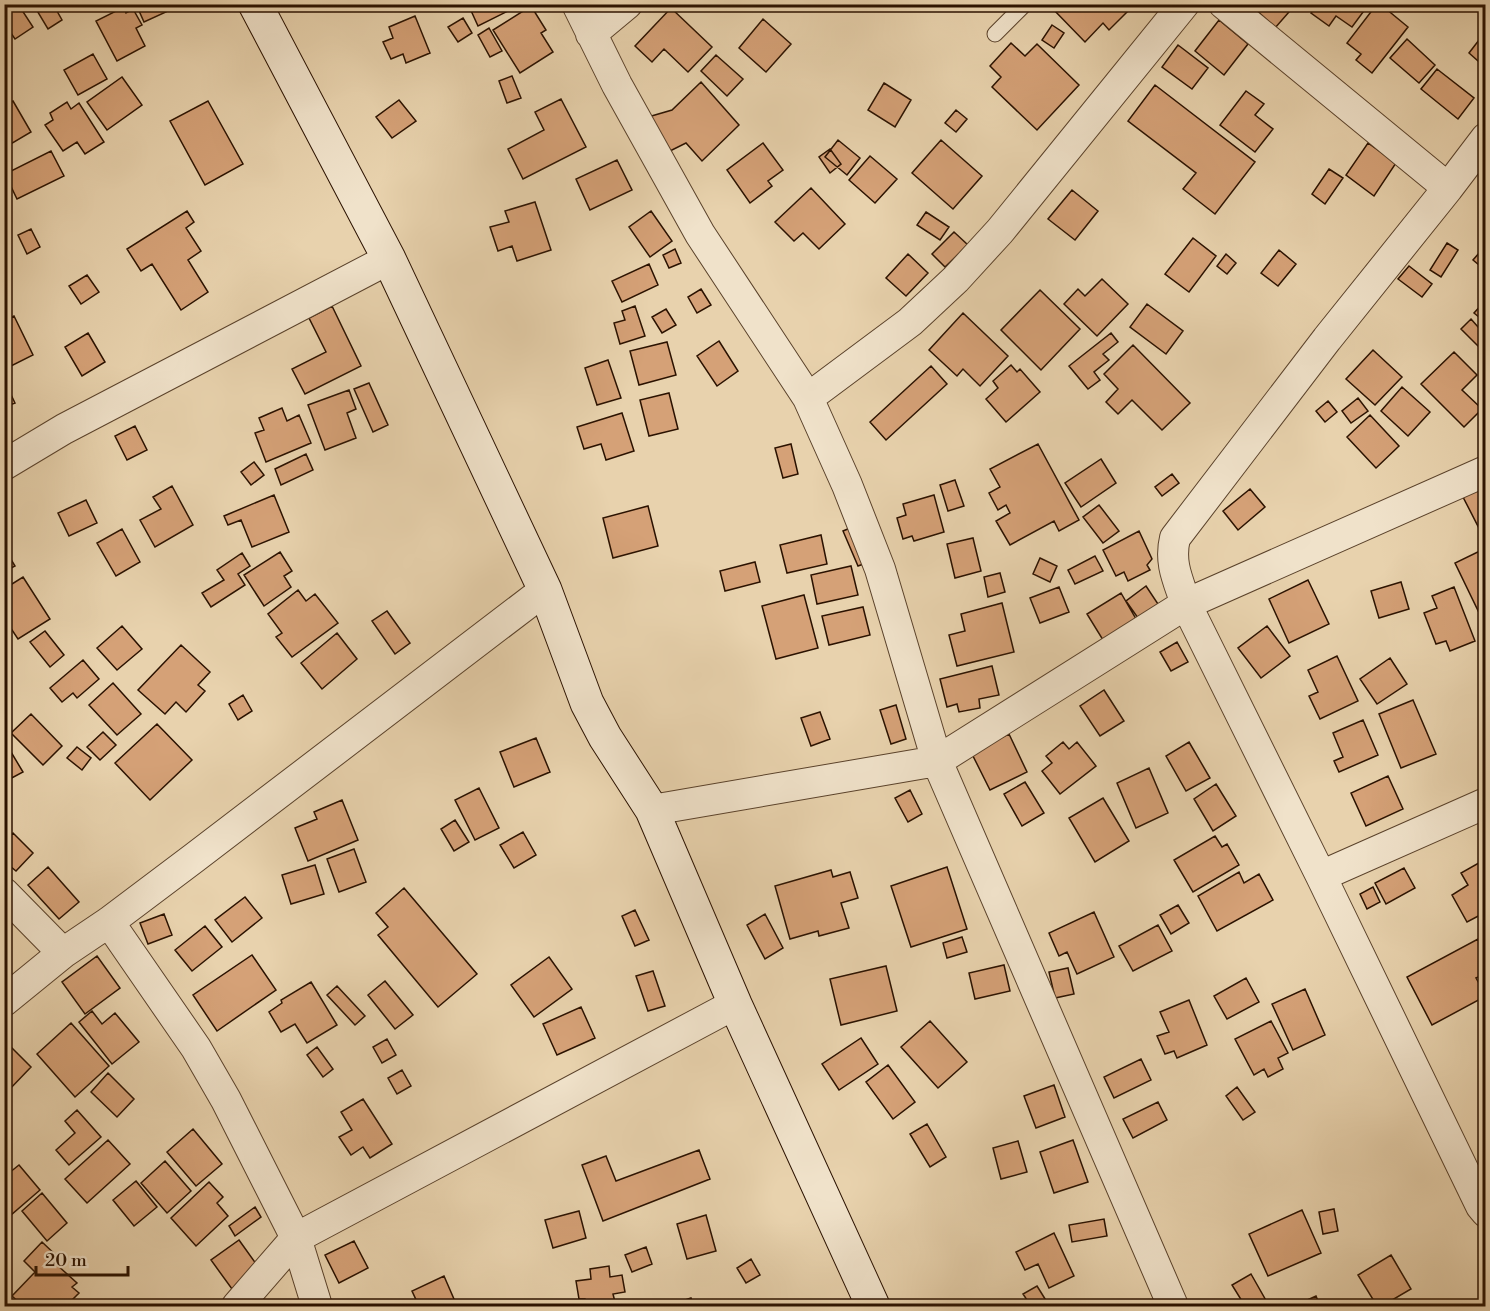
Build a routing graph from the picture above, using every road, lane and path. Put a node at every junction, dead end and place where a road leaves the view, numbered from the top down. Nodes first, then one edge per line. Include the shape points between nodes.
1 (255, 4) edge
2 (577, 4) edge
3 (627, 4) edge
4 (1025, 4) edge
5 (1184, 4) edge
6 (1224, 4) edge
7 (591, 34) junction
8 (995, 34) dead end
9 (1485, 138) edge
10 (1448, 188) junction
11 (389, 259) junction
12 (808, 398) junction
13 (4, 465) edge
14 (1485, 471) edge
15 (545, 590) junction
16 (1186, 604) junction
17 (937, 761) junction
18 (1485, 802) edge
19 (652, 810) junction
20 (1321, 876) junction
21 (4, 893) edge
22 (109, 922) junction
23 (63, 953) junction
24 (4, 1001) edge
25 (735, 1004) junction
26 (1485, 1212) edge
27 (296, 1238) junction
28 (237, 1306) edge
29 (317, 1306) edge
30 (873, 1306) edge
31 (1173, 1306) edge

1 - 11 street
2 - 7 street
3 - 7 street
4 - 8 lane
5 - 12 street via 1000,231 956,279 910,322
6 - 10 street
7 - 12 street via 700,234
9 - 10 street
10 - 16 street via 1175,537 1173,564
11 - 13 street via 64,429
11 - 15 street
12 - 17 street via 880,569
14 - 16 street
15 - 19 street via 587,703
15 - 22 street
16 - 17 street
16 - 20 street
17 - 19 street
17 - 31 street
18 - 20 street
19 - 25 street
20 - 26 street
21 - 23 street
22 - 23 street
22 - 27 street via 196,1048
23 - 24 street
25 - 27 street
25 - 30 street
27 - 28 street
27 - 29 street

